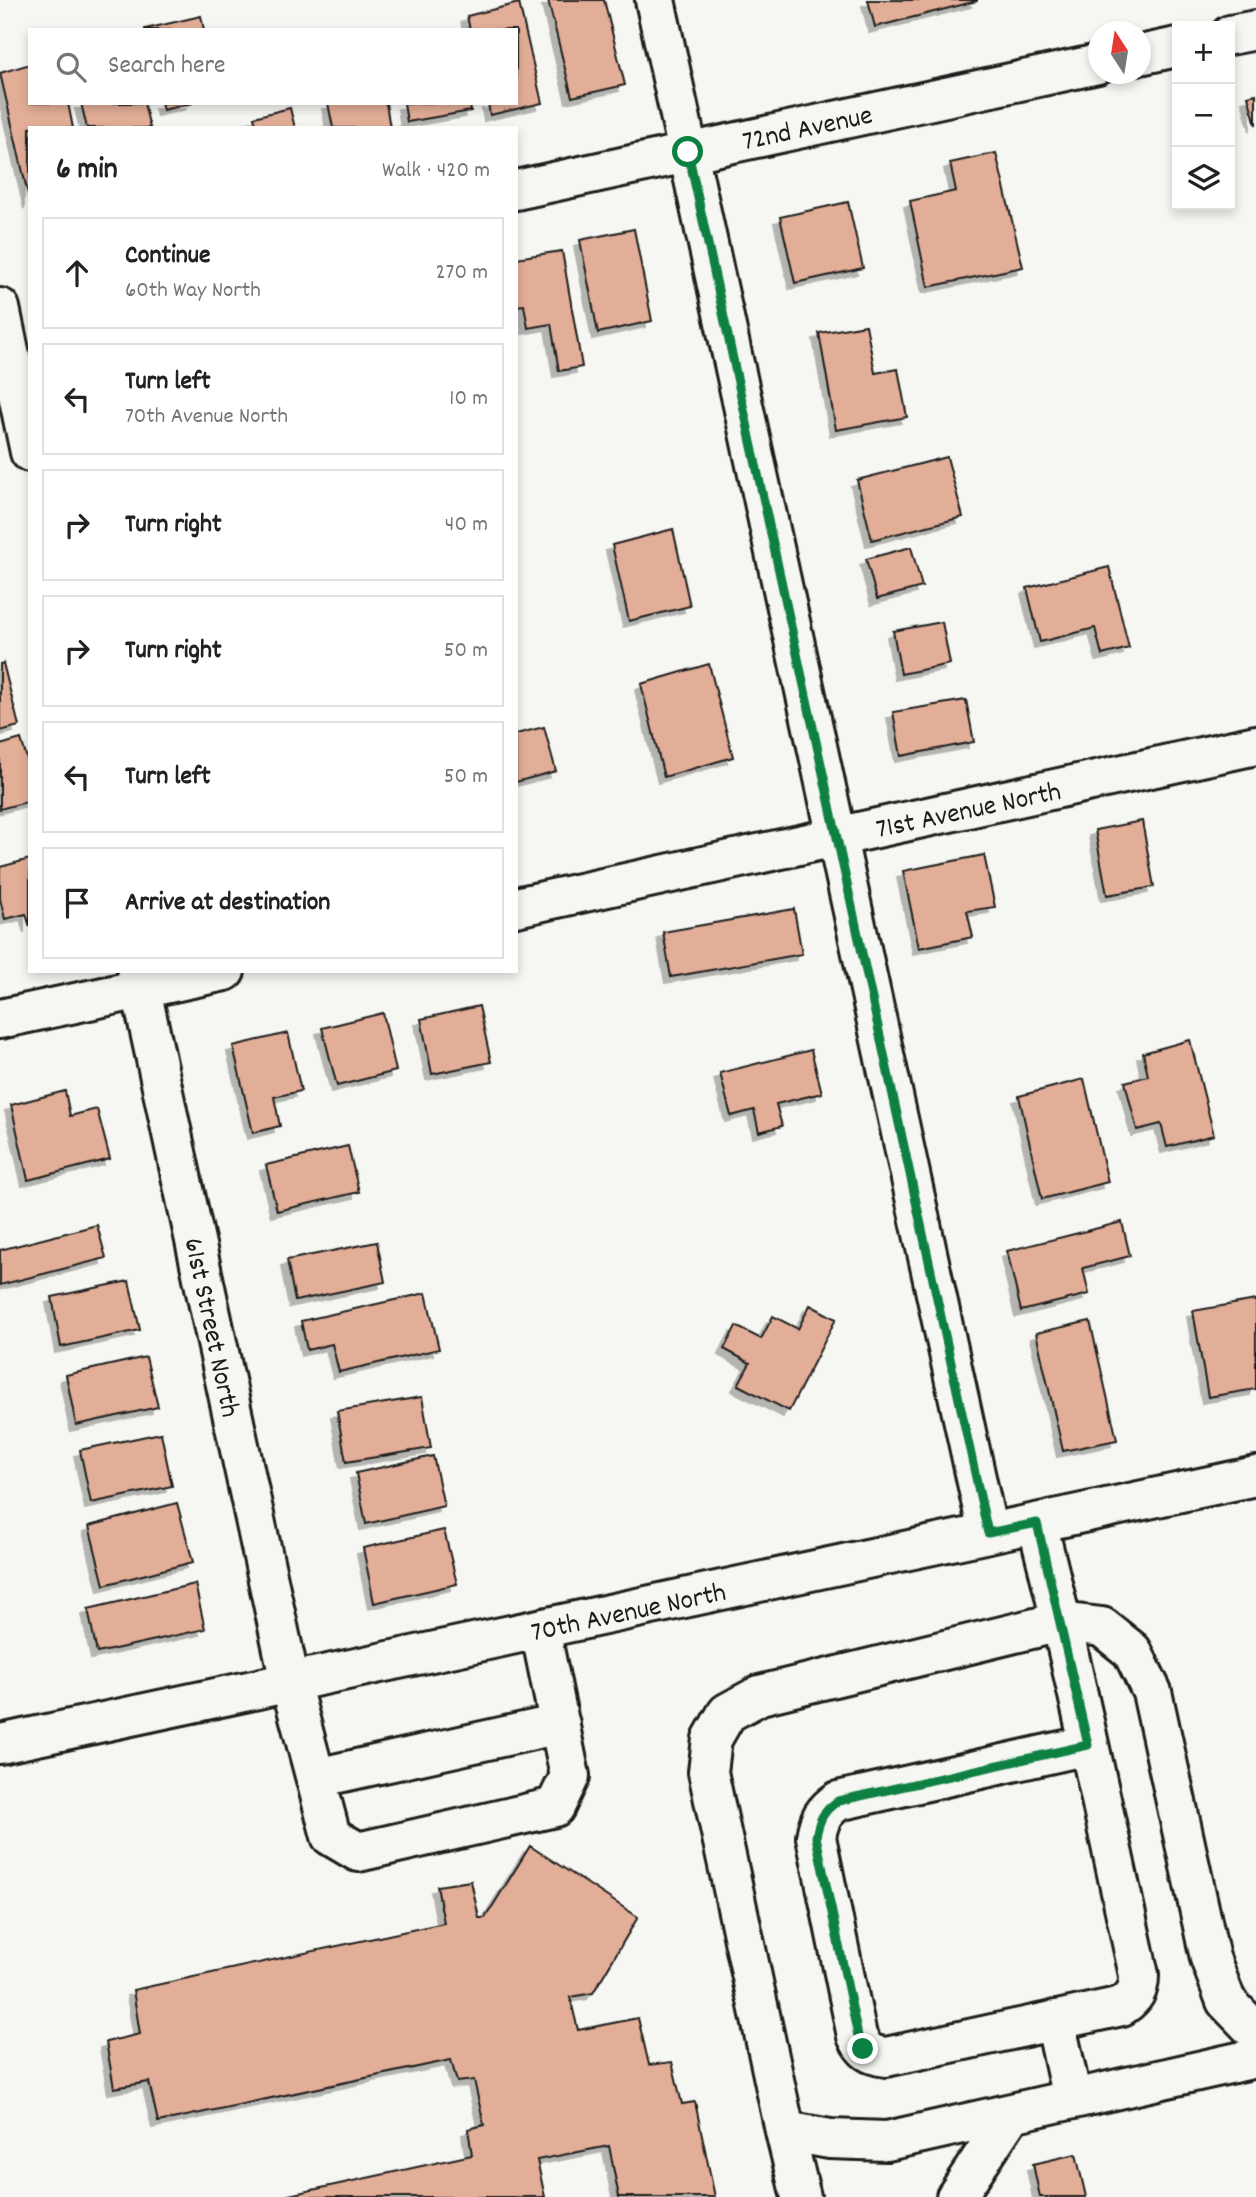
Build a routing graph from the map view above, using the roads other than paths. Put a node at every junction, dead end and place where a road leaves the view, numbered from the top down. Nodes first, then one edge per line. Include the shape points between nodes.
1 (655, 0) edge
2 (1256, 30) edge
3 (1235, 34) edge
4 (1172, 48) edge
5 (1151, 53) edge
6 (1088, 66) edge
7 (688, 152) junction
8 (518, 190) edge
9 (28, 299) edge
10 (0, 307) edge
11 (28, 442) edge
12 (1256, 745) edge
13 (837, 836) junction
14 (518, 907) edge
15 (208, 973) edge
16 (139, 981) edge
17 (0, 1019) edge
18 (1256, 1476) edge
19 (1037, 1523) junction
20 (988, 1533) junction
21 (1060, 1622) junction
22 (540, 1629) junction
23 (290, 1682) junction
24 (560, 1724) junction
25 (0, 1744) edge
26 (1088, 1745) junction
27 (316, 1778) junction
28 (1055, 2020) junction
29 (1256, 2032) edge
30 (1256, 2058) edge
31 (1072, 2099) junction
32 (1011, 2114) junction
33 (785, 2131) junction
34 (802, 2197) edge
35 (956, 2197) edge

1 - 7 street
2 - 3 street
4 - 5 street
6 - 7 street, 72nd Avenue
7 - 8 street, 72nd Avenue
7 - 13 street
9 - 10 street
10 - 11 street
12 - 13 street, 71st Avenue North
13 - 14 street, 71st Avenue North
13 - 20 street
15 - 16 street
16 - 17 street
16 - 23 street, 61st Street North
18 - 19 street, 70th Avenue North
19 - 20 street, 70th Avenue North
19 - 21 street
20 - 22 street, 70th Avenue North
21 - 26 street
21 - 29 street via 1102,1627 1132,1651 1152,1692 1210,1958 1226,2001
21 - 33 street via 760,1695 727,1713 712,1739 708,1772
22 - 23 street, 70th Avenue North
22 - 24 street
23 - 25 street, 70th Avenue North
23 - 27 street, 61st Street North
24 - 27 street
24 - 27 street, 61st Street North via 570,1776 555,1807 358,1852 331,1836
26 - 28 street via 1139,1987 1133,1999 1122,2006
26 - 28 street via 838,1801 818,1822 816,1837 863,2049 886,2057
28 - 31 street
30 - 31 street
31 - 32 street
32 - 33 street via 887,2141 830,2139
32 - 35 street
33 - 34 street

